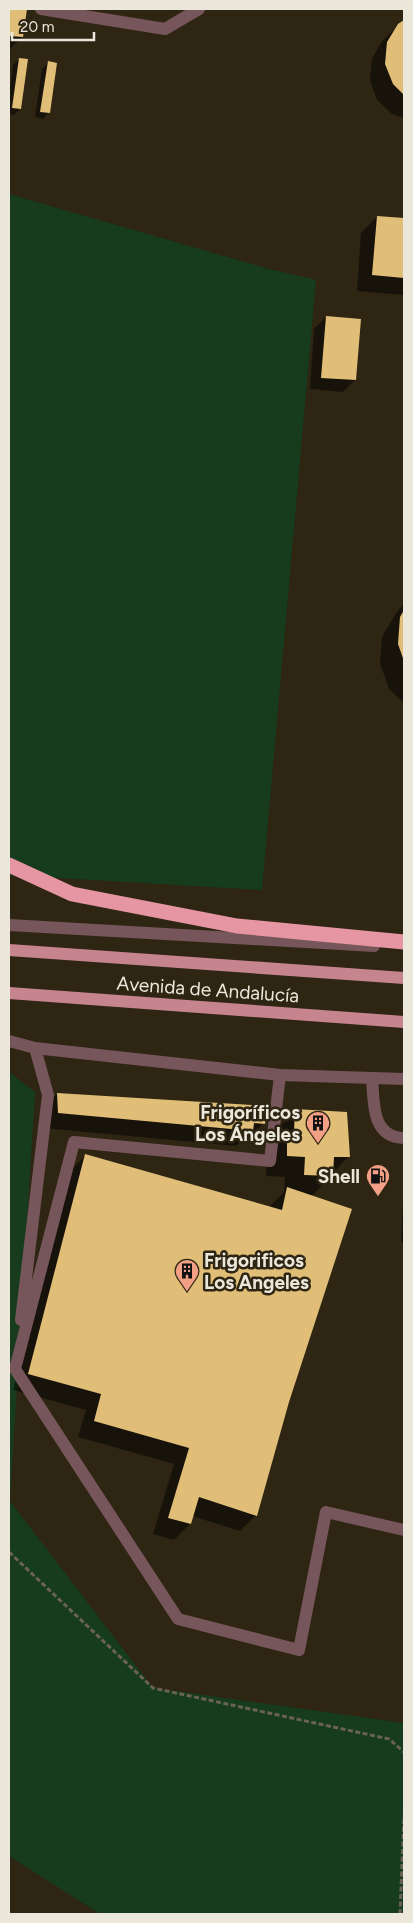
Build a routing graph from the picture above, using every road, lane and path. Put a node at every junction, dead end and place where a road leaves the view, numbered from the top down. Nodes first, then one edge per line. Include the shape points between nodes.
1 (41, 9) edge
2 (198, 9) edge
3 (9, 865) edge
4 (9, 925) edge
5 (404, 942) edge
6 (404, 948) edge
7 (9, 950) edge
8 (404, 978) edge
9 (9, 993) edge
10 (404, 1022) edge
11 (9, 1041) edge
12 (35, 1048) junction
13 (280, 1075) junction
14 (372, 1078) junction
15 (404, 1079) edge
16 (404, 1138) edge
17 (15, 1370) junction
18 (404, 1530) edge
19 (9, 1552) edge
20 (404, 1752) edge
21 (404, 1815) edge
22 (400, 1914) edge

1 - 2 street via 165,29
3 - 5 highway via 72,894 91,898 236,926
4 - 6 street
7 - 8 main road, Avenida de Andalucía
9 - 10 main road, Avenida de Andalucía
11 - 12 street
12 - 13 street
12 - 17 street via 48,1095
13 - 14 street
13 - 17 street via 270,1161 74,1142
14 - 15 street
14 - 16 street via 376,1118 385,1132
17 - 18 street via 178,1619 299,1650 326,1512
19 - 20 path via 153,1688 389,1739
21 - 22 path

